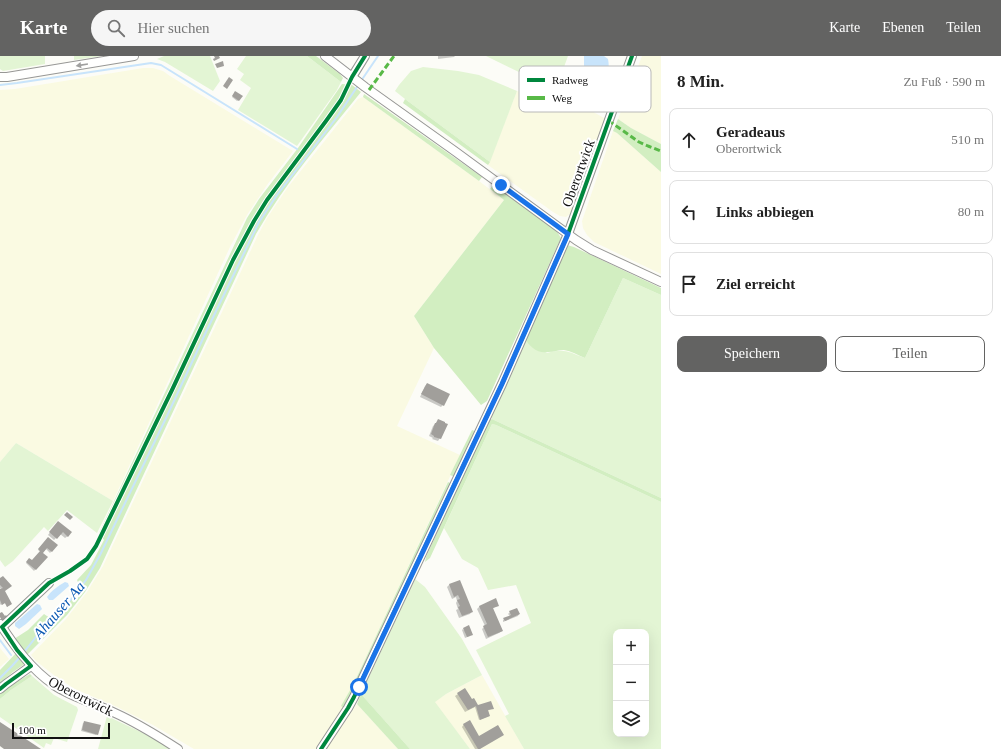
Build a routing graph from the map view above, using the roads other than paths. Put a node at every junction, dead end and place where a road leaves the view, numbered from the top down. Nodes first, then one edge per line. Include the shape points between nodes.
1 (134, 56) edge
2 (325, 56) edge
3 (365, 56) edge
4 (632, 56) edge
5 (628, 66) edge
6 (0, 77) edge
7 (354, 78) junction
8 (612, 112) edge
9 (568, 234) junction
10 (661, 282) edge
11 (49, 583) dead end
12 (1, 625) edge
13 (31, 666) junction
14 (0, 689) edge
15 (178, 749) edge
16 (321, 749) edge

1 -> 6 street
2 - 7 street
3 - 7 street
4 - 5 street, Oberortwick
7 - 9 street
8 - 9 street, Oberortwick
9 - 10 street via 592,250
9 - 16 street, Oberortwick via 502,384 354,697
11 - 12 street
12 - 13 street, Oberortwick
13 - 14 street
13 - 15 street, Oberortwick via 56,687 115,713

